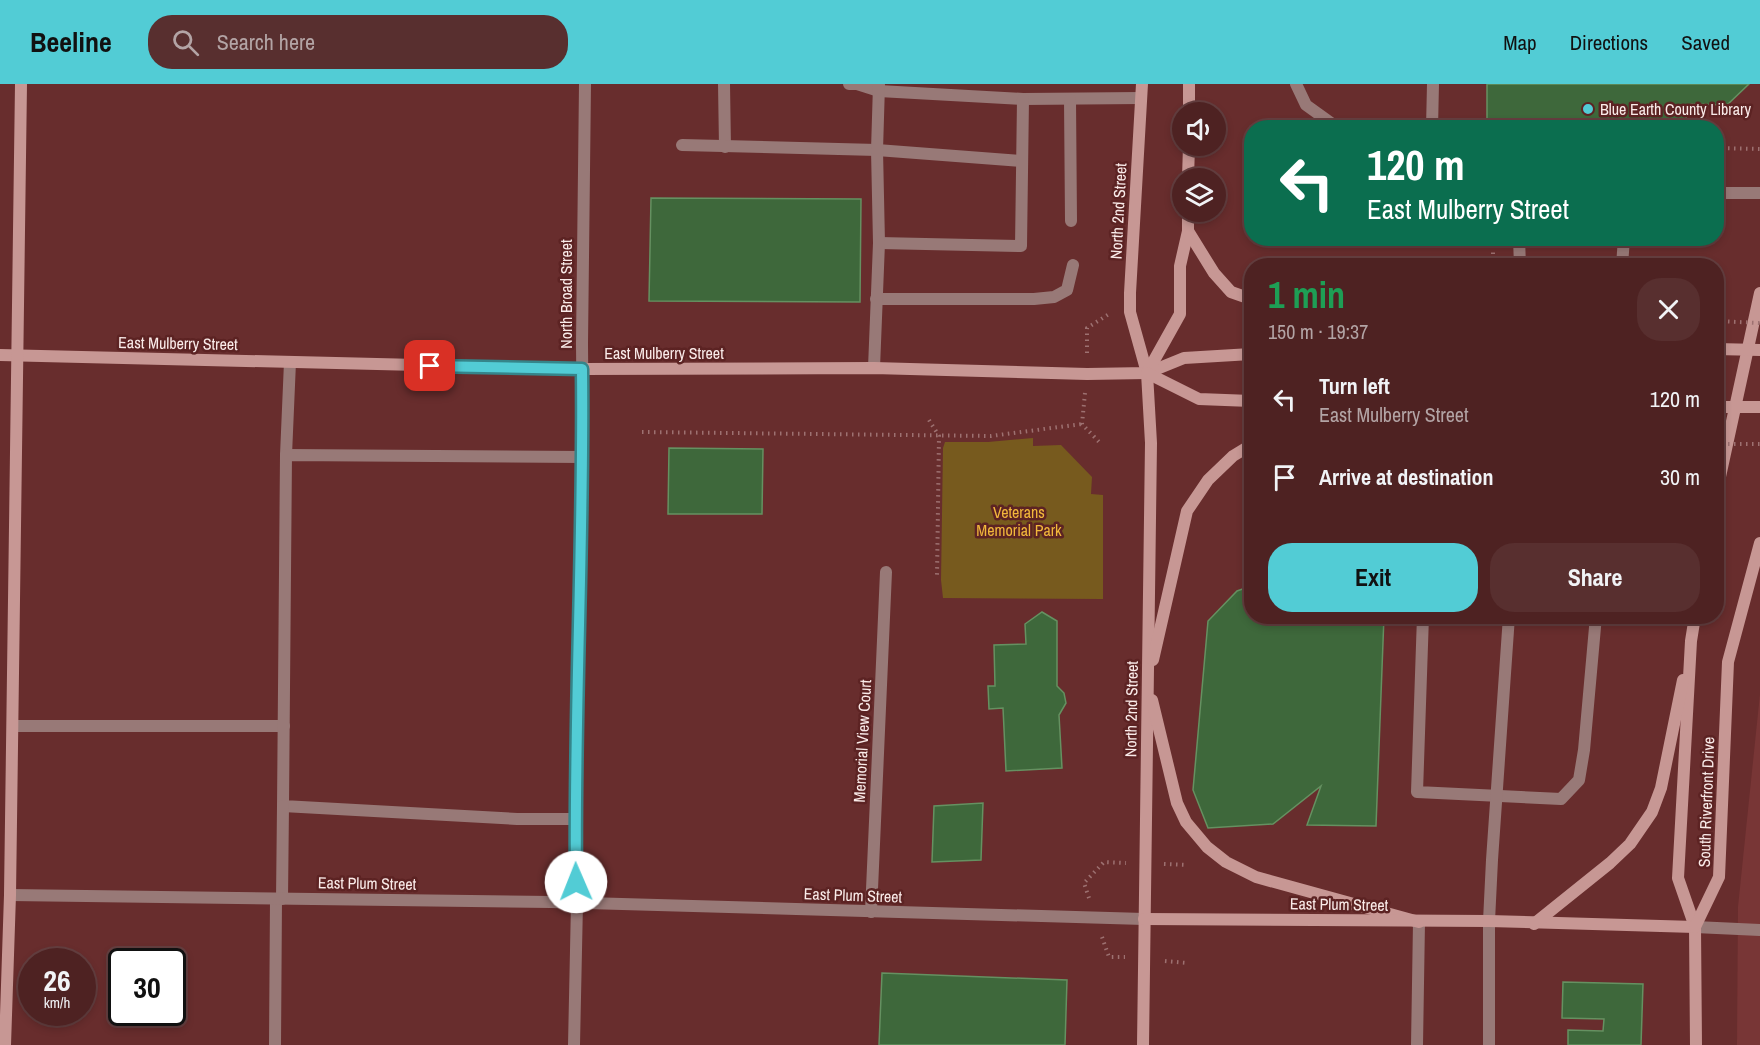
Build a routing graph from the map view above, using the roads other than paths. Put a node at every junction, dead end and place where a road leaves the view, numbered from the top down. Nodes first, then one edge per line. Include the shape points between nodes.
1 (21, 84) edge
2 (585, 84) edge
3 (724, 84) edge
4 (849, 84) edge
5 (1142, 84) edge
6 (1190, 84) edge
7 (1296, 84) edge
8 (1433, 84) edge
9 (879, 88) edge
10 (1141, 98) junction
11 (1023, 99) junction
12 (1070, 100) junction
13 (1189, 102) edge
14 (1327, 120) edge
15 (1432, 120) edge
16 (682, 145) dead end
17 (725, 147) junction
18 (877, 150) junction
19 (1022, 161) junction
20 (1724, 193) edge
21 (1760, 193) edge
22 (1071, 221) dead end
23 (1188, 222) edge
24 (1188, 231) junction
25 (879, 243) junction
26 (1073, 265) dead end
27 (1760, 293) edge
28 (1244, 297) edge
29 (876, 298) junction
30 (1724, 349) edge
31 (1760, 350) edge
32 (1244, 354) edge
33 (0, 355) edge
34 (19, 356) junction
35 (290, 362) junction
36 (874, 368) junction
37 (582, 369) junction
38 (1147, 374) junction
39 (1244, 400) edge
40 (1724, 407) edge
41 (1760, 407) edge
42 (1244, 449) edge
43 (286, 455) junction
44 (583, 457) junction
45 (1724, 458) edge
46 (1760, 543) edge
47 (886, 572) dead end
48 (1423, 624) edge
49 (1508, 624) edge
50 (1595, 624) edge
51 (1694, 624) edge
52 (1691, 641) junction
53 (1148, 683) junction
54 (13, 726) junction
55 (284, 726) junction
56 (1496, 796) junction
57 (284, 806) junction
58 (576, 819) junction
59 (10, 895) junction
60 (279, 899) junction
61 (577, 903) junction
62 (871, 912) junction
63 (1144, 919) junction
64 (1489, 921) junction
65 (1419, 922) junction
66 (1534, 924) junction
67 (1695, 927) junction
68 (1760, 930) edge
69 (5, 1045) edge
70 (274, 1045) edge
71 (574, 1045) edge
72 (1143, 1045) edge
73 (1417, 1045) edge
74 (1489, 1045) edge
75 (1696, 1045) edge

1 - 34 main road
2 - 37 street, North Broad Street
3 - 17 street
4 - 9 street
5 - 10 main road, North 2nd Street
6 - 13 main road
7 - 14 street via 1306,105
8 - 15 street
9 - 11 street
9 - 18 street
10 - 12 street
10 - 38 main road, North 2nd Street via 1130,312
11 - 12 street
11 - 19 street
12 - 22 street
16 - 17 street
17 - 18 street
18 - 19 street
18 - 25 street
19 - 25 street via 1021,246
20 - 21 street
23 - 24 main road
24 - 28 main road via 1214,273 1231,292
24 - 38 main road via 1180,266 1180,314
25 - 29 street
26 - 29 street via 1067,290 1053,297
27 - 45 main road
29 - 36 street
30 - 31 main road, bridge
32 - 38 main road via 1184,358
33 - 34 main road, East Mulberry Street
34 - 35 main road, East Mulberry Street
34 - 54 main road
35 - 37 main road, East Mulberry Street
35 - 43 street
36 - 37 main road, East Mulberry Street
36 - 38 main road, East Mulberry Street
37 - 44 street, North Broad Street
38 - 39 main road via 1199,399
38 - 53 main road, North 2nd Street via 1151,443
40 - 41 main road, bridge
42 - 53 main road via 1208,480 1187,511
43 - 44 street
43 - 55 street
44 - 58 street, North Broad Street
46 - 67 main road, South Riverfront Drive via 1728,662 1719,877
47 - 62 street, Memorial View Court
48 - 56 street via 1417,792
49 - 56 street
50 - 56 street via 1579,780 1561,799
51 - 52 main road, South Riverfront Drive
52 - 66 main road via 1652,812 1630,844
52 - 67 main road, South Riverfront Drive via 1678,878
53 - 63 main road, North 2nd Street
53 - 65 main road via 1177,803 1186,822 1207,847 1226,862 1257,877
54 - 55 street
54 - 59 main road
55 - 57 street
56 - 64 street
57 - 58 street
57 - 60 street
58 - 61 street, North Broad Street
59 - 60 street, East Plum Street
59 - 69 main road
60 - 61 street, East Plum Street
60 - 70 street
61 - 62 street, East Plum Street
61 - 71 street, North Broad Street
62 - 63 street, East Plum Street
63 - 65 main road, East Plum Street
63 - 72 main road, North 2nd Street
64 - 65 main road, East Plum Street
64 - 66 main road, East Plum Street
64 - 74 street
65 - 73 street
66 - 67 main road, East Plum Street
67 - 68 street
67 - 75 main road

